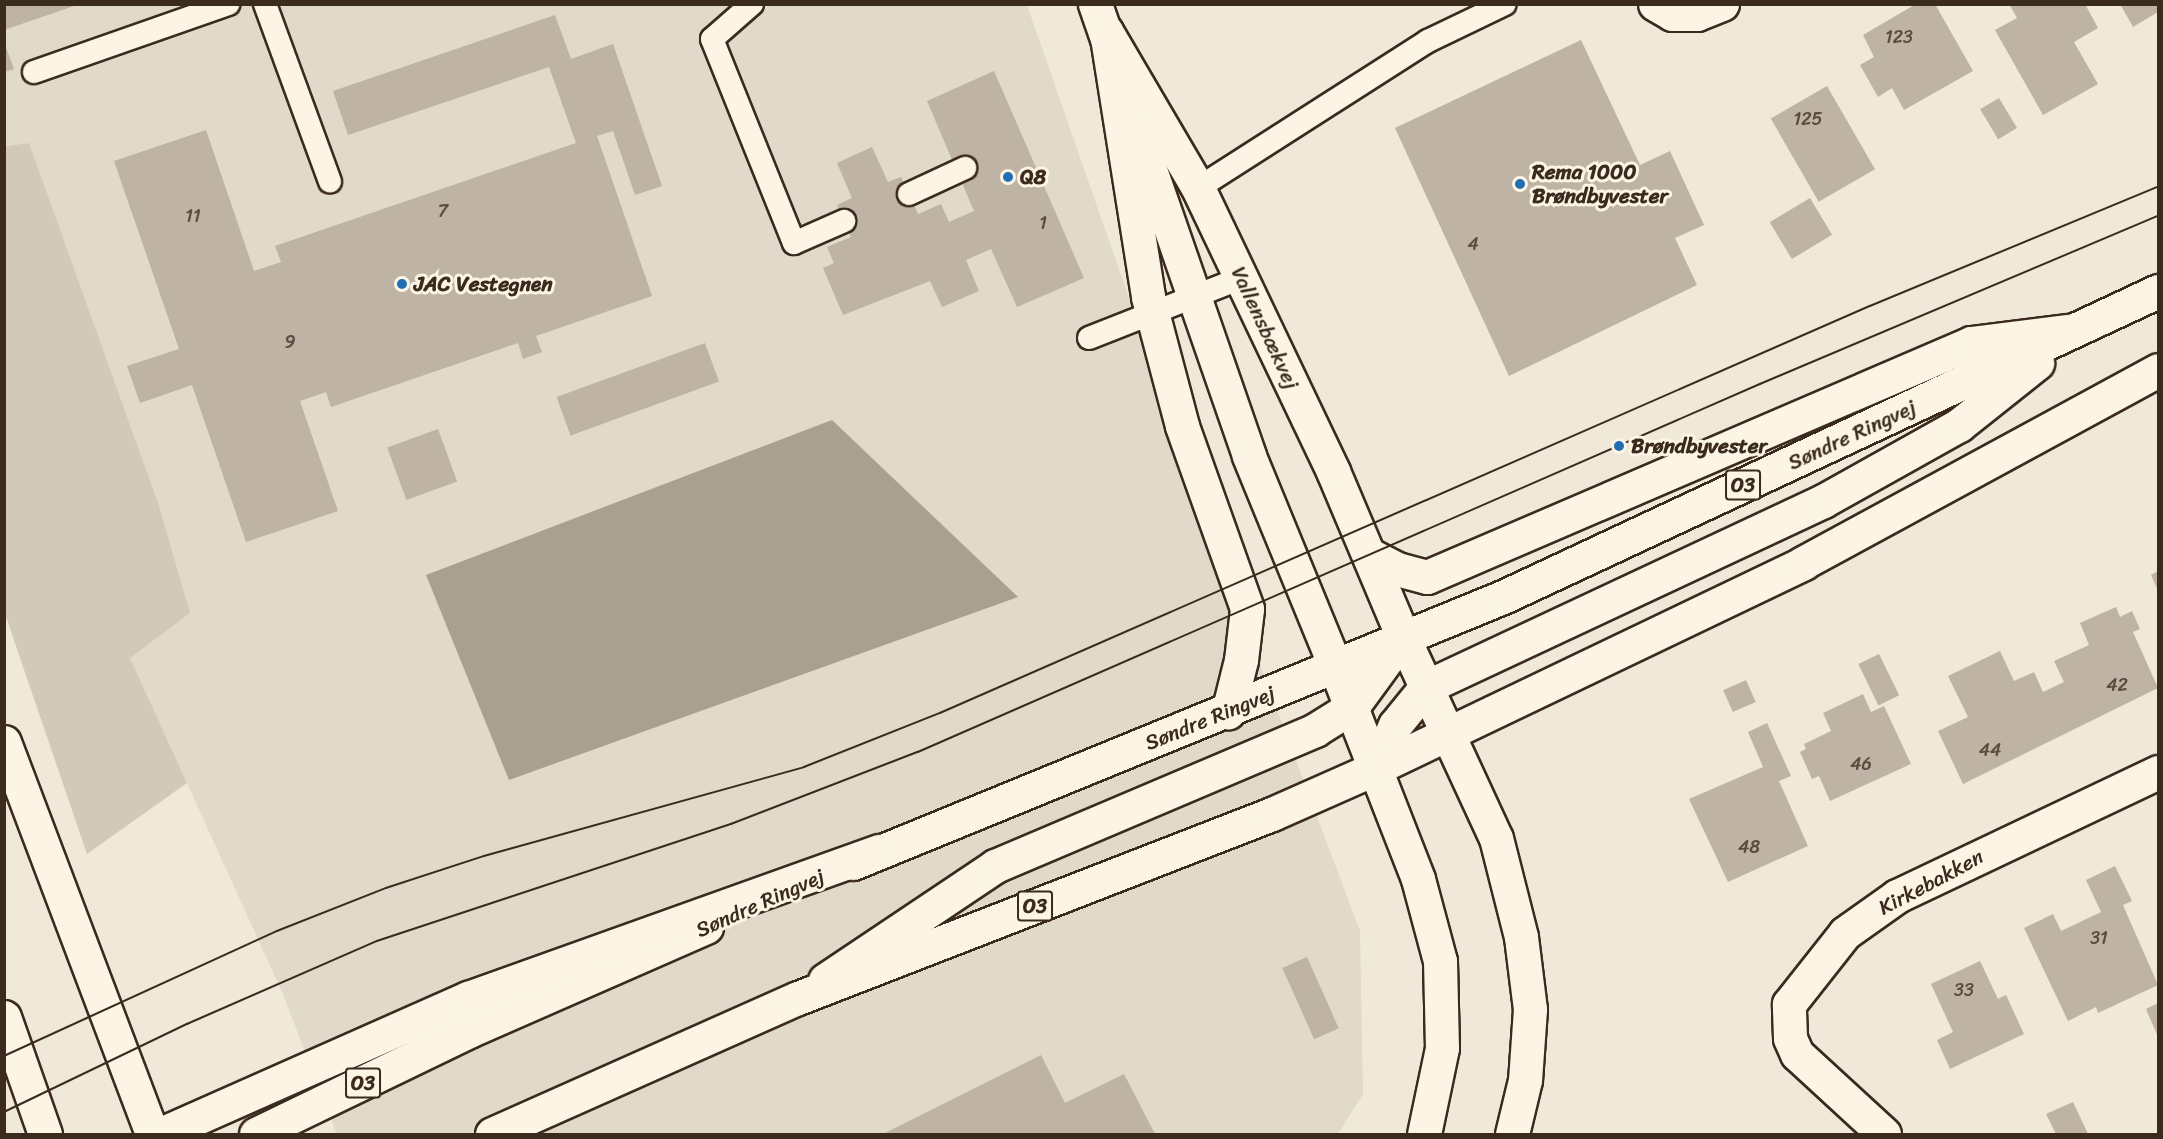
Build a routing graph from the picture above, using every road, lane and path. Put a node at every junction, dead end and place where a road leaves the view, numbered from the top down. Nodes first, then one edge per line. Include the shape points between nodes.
1 (228, 4) edge
2 (265, 4) edge
3 (752, 4) edge
4 (1505, 4) edge
5 (1655, 4) edge
6 (1722, 4) edge
7 (1100, 17) edge
8 (34, 72) dead end
9 (965, 168) dead end
10 (330, 182) dead end
11 (1198, 188) junction
12 (909, 194) dead end
13 (844, 221) dead end
14 (1242, 278) junction
15 (2158, 291) edge
16 (1194, 297) junction
17 (1152, 314) junction
18 (2080, 329) junction
19 (1089, 338) dead end
20 (2158, 370) edge
21 (1370, 555) junction
22 (1403, 637) junction
23 (1335, 666) junction
24 (1426, 687) junction
25 (1352, 707) junction
26 (1228, 712) junction
27 (1447, 732) junction
28 (4, 742) edge
29 (1376, 768) junction
30 (2158, 772) edge
31 (879, 851) junction
32 (798, 998) junction
33 (4, 1017) edge
34 (45, 1134) edge
35 (152, 1134) edge
36 (161, 1134) edge
37 (256, 1134) edge
38 (492, 1134) edge
39 (1424, 1134) edge
40 (1512, 1134) edge
41 (1884, 1134) edge

1 - 8 lane
2 - 10 lane
3 - 13 lane via 712,39 794,243
4 - 11 lane via 1428,41
5 - 6 main road via 1672,14 1696,14
7 - 11 main road, Vallensbækvej
7 - 16 main road
7 - 17 main road
9 - 12 lane
11 - 14 main road, Vallensbækvej
14 - 16 lane
14 - 21 main road, Vallensbækvej
15 - 18 main road, Søndre Ringvej / O3
16 - 17 lane
16 - 23 main road via 1250,456
17 - 19 lane
17 - 26 main road via 1182,426 1246,609 1241,660
18 - 21 main road via 1971,343 1427,577 1397,569
18 - 22 main road, Søndre Ringvej / O3 via 1503,597
18 - 24 main road via 1959,425 1823,501
20 - 27 main road, O3 via 1803,563
21 - 22 main road, Vallensbækvej
22 - 23 main road, Søndre Ringvej / O3
22 - 24 main road, Vallensbækvej
22 - 25 main road
23 - 25 main road
23 - 26 main road, Søndre Ringvej / O3
24 - 27 main road, Vallensbækvej
24 - 29 main road via 1395,725
25 - 29 main road
25 - 32 main road via 1315,730 995,866
26 - 31 main road, Søndre Ringvej / O3
27 - 29 main road, O3
27 - 40 main road, Vallensbækvej via 1496,838 1521,937 1530,1009 1525,1080
28 - 35 main road
29 - 32 main road, O3 via 1272,814
29 - 39 main road via 1418,879 1440,961 1442,1048
30 - 41 main road, Kirkebakken via 1897,896 1845,933 1789,1004 1790,1038 1797,1054
31 - 36 main road via 468,998
31 - 37 main road, Søndre Ringvej / O3 via 469,1031
32 - 38 main road, O3
33 - 34 main road

